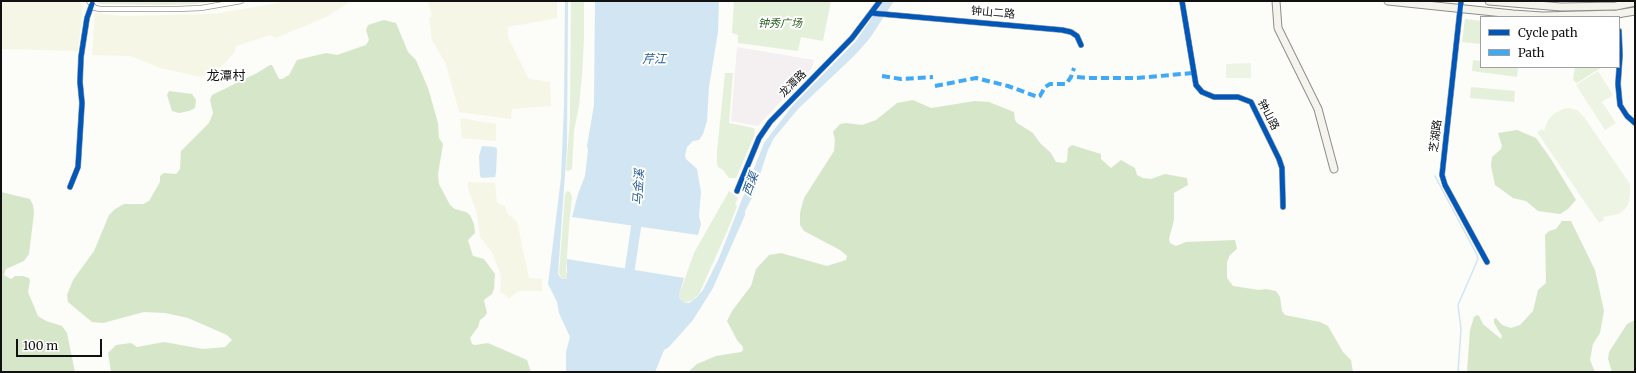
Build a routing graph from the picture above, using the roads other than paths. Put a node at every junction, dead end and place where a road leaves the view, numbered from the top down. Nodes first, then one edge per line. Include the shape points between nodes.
1 (241, 1) edge
2 (880, 1) edge
3 (1182, 1) edge
4 (1276, 1) edge
5 (1388, 1) edge
6 (1489, 1) edge
7 (1635, 2) edge
8 (91, 3) edge
9 (1461, 5) edge
10 (1617, 12) edge
11 (1635, 12) edge
12 (871, 13) junction
13 (1081, 45) dead end
14 (1619, 68) edge
15 (1635, 123) edge
16 (1334, 169) dead end
17 (70, 187) dead end
18 (737, 191) dead end
19 (1283, 207) dead end
20 (1487, 262) dead end

1 - 8 street via 177,9 100,9
2 - 12 street, 龙潭路
3 - 19 street, 钟山路 via 1196,85 1202,92 1214,97 1238,97 1251,102 1282,168
4 - 16 main road via 1278,28 1318,109
5 - 9 main road
6 - 10 main road
7 - 10 main road
8 - 17 street via 86,18 80,82 82,103 78,167
9 - 10 main road via 1513,14 1543,16
9 - 20 street, 芝湖路 via 1442,175
10 - 11 main road
12 - 13 street, 钟山二路 via 1062,30 1077,36
12 - 18 street, 龙潭路 via 852,38 770,122 759,138
14 - 15 street via 1620,105

